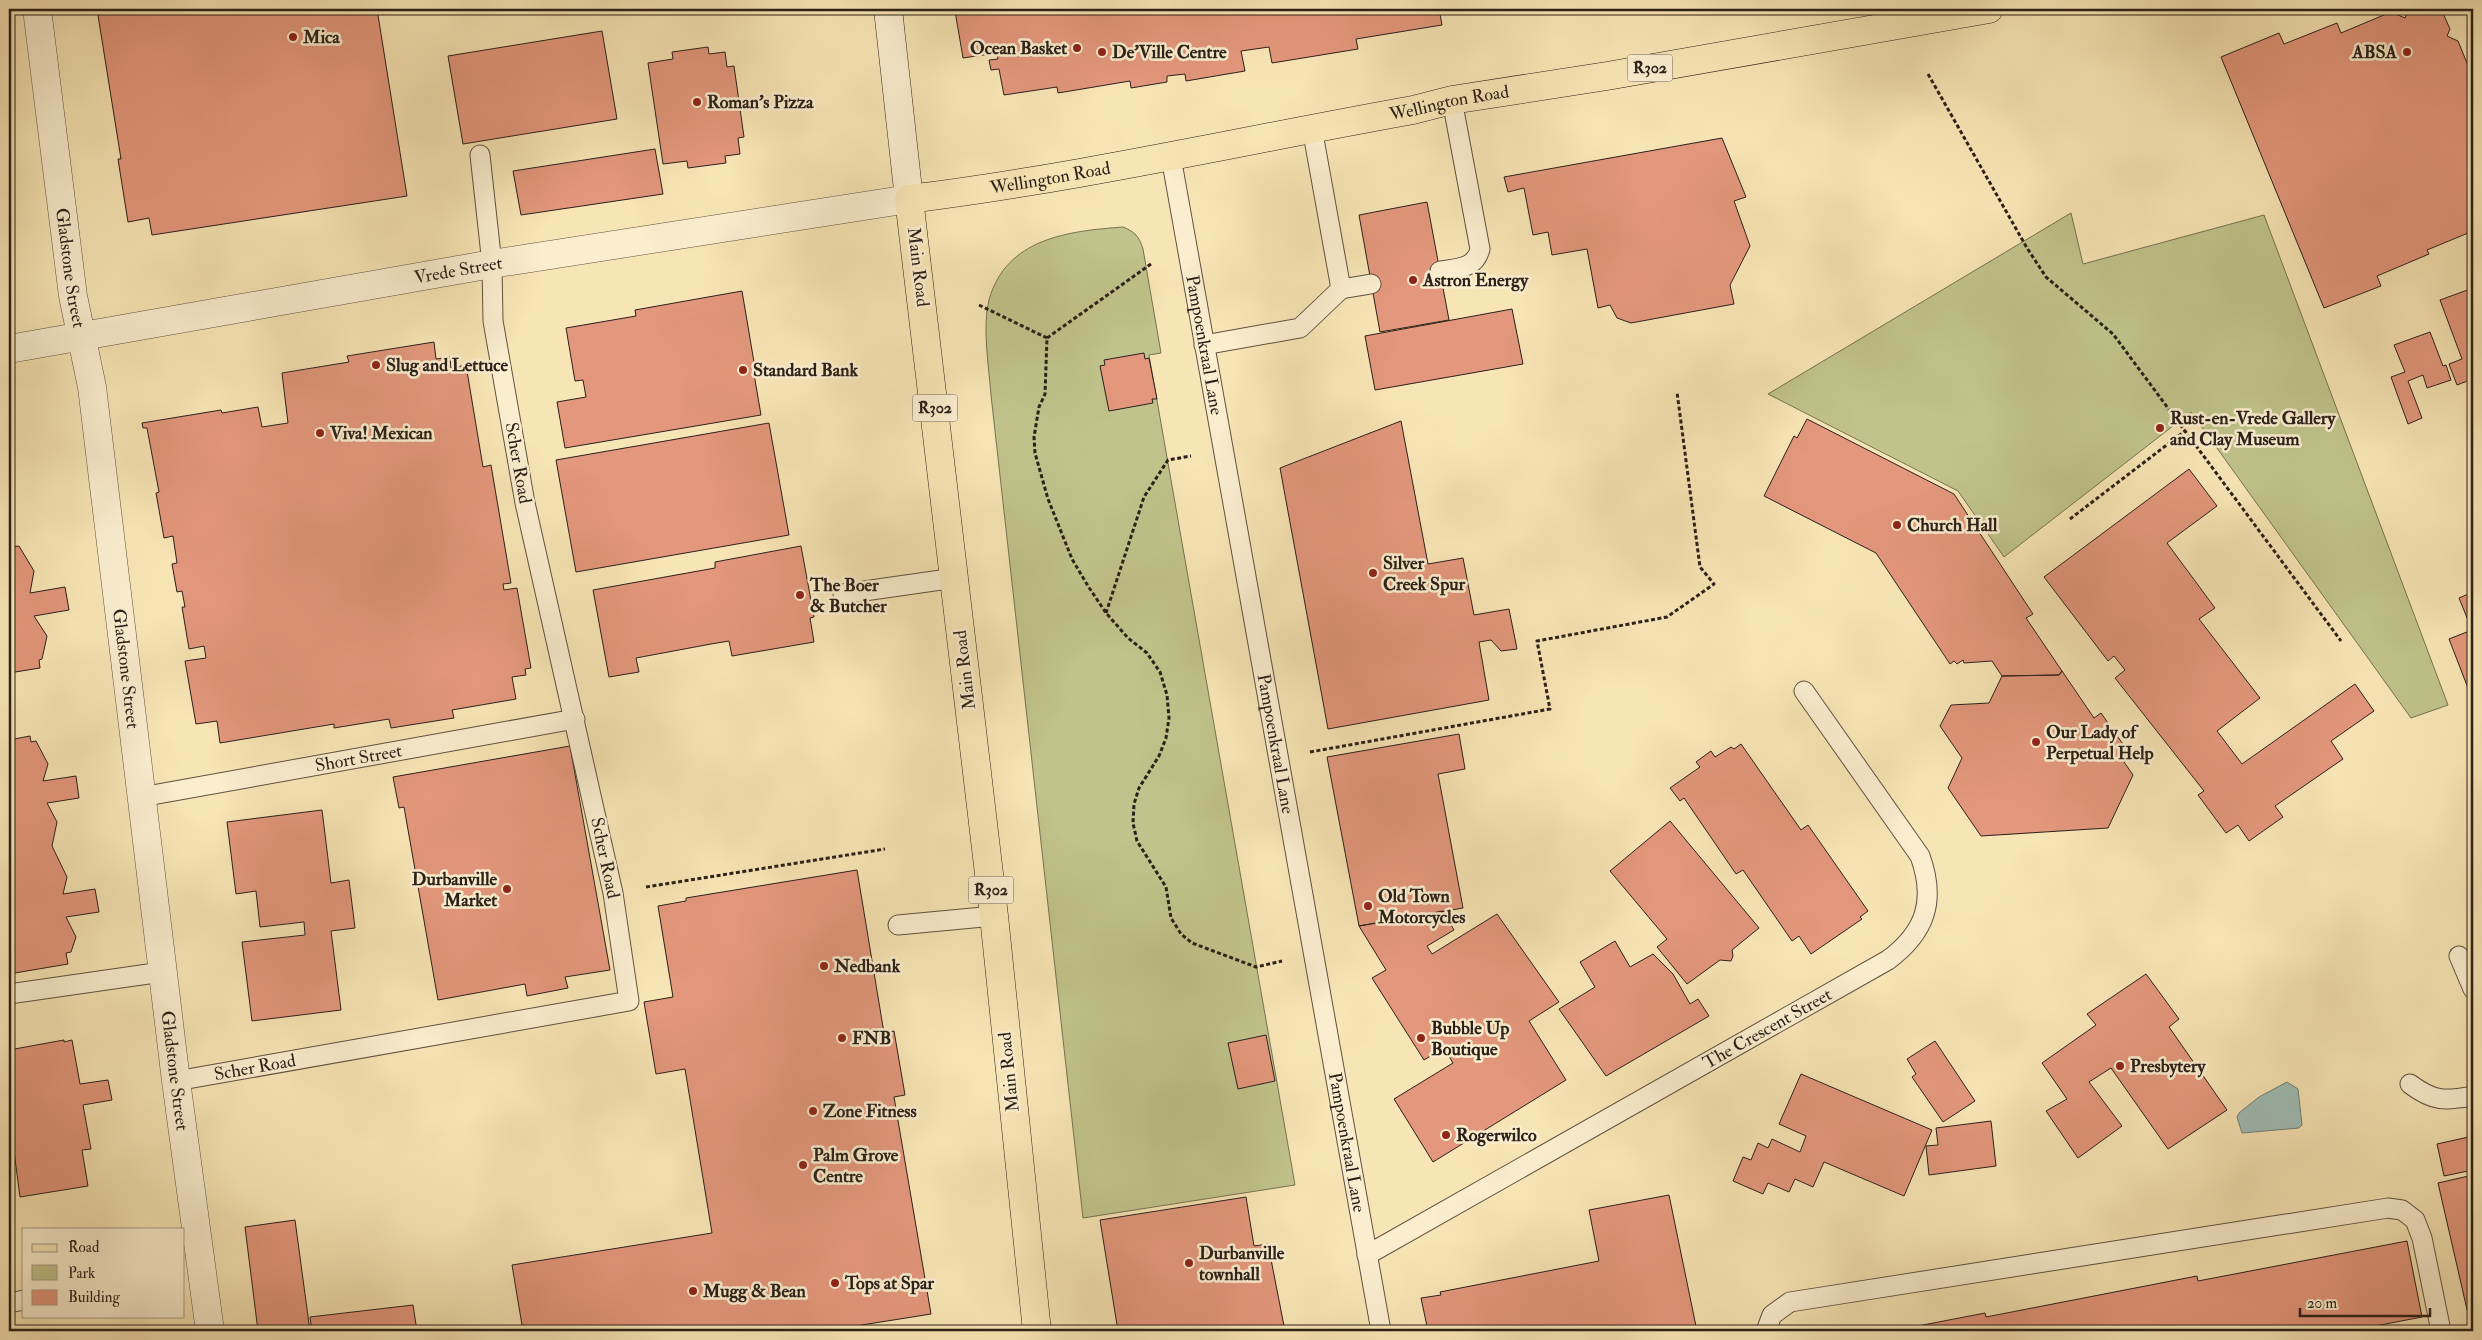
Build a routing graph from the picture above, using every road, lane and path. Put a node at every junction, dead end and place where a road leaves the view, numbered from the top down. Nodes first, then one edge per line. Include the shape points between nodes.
1 (37, 9) edge
2 (888, 9) edge
3 (1989, 9) edge
4 (1928, 74) dead end
5 (1452, 100) junction
6 (1312, 128) junction
7 (480, 155) dead end
8 (1171, 157) junction
9 (909, 199) junction
10 (492, 264) junction
11 (1151, 264) dead end
12 (1440, 271) dead end
13 (1371, 284) dead end
14 (1341, 289) junction
15 (979, 305) dead end
16 (82, 336) junction
17 (1047, 338) junction
18 (1204, 346) junction
19 (9, 349) edge
20 (1676, 392) dead end
21 (2185, 431) junction
22 (1223, 450) junction
23 (2070, 519) dead end
24 (955, 578) junction
25 (843, 594) dead end
26 (1106, 613) junction
27 (2341, 640) dead end
28 (1804, 691) dead end
29 (575, 718) junction
30 (1278, 757) junction
31 (141, 797) junction
32 (885, 849) dead end
33 (613, 893) junction
34 (994, 916) junction
35 (898, 925) dead end
36 (1314, 955) junction
37 (2459, 956) dead end
38 (162, 972) junction
39 (2473, 989) edge
40 (9, 994) edge
41 (176, 1080) junction
42 (2410, 1084) dead end
43 (2473, 1096) edge
44 (1367, 1256) junction
45 (192, 1258) edge
46 (22, 1300) edge
47 (9, 1303) edge
48 (210, 1331) edge
49 (1037, 1331) edge
50 (1380, 1331) edge
51 (1766, 1331) edge
52 (2441, 1331) edge

1 - 16 street, Gladstone Street via 73,296
2 - 9 street, Main Road
3 - 5 main road, Wellington Road / R302
4 - 21 path via 2046,277 2113,334
5 - 6 main road, Wellington Road / R302
5 - 12 lane via 1480,249 1474,262 1468,266
6 - 8 main road, Wellington Road / R302
6 - 14 lane
7 - 10 lane, Scher Road
8 - 9 main road, Wellington Road / R302 via 972,192
8 - 18 lane, Pampoenkraal Lane
9 - 10 street, Vrede Street
9 - 24 main road, Main Road / R302
10 - 16 street, Vrede Street
10 - 29 lane, Scher Road via 494,321 525,503
11 - 17 path
13 - 14 lane
14 - 18 lane via 1300,328
15 - 17 path
16 - 19 street, Vrede Street
16 - 31 street, Gladstone Street via 92,387
17 - 26 path via 1045,394 1035,422 1035,453 1059,530 1072,559
18 - 22 lane, Pampoenkraal Lane
20 - 30 path via 1700,567 1714,584 1667,617 1537,640 1550,709
21 - 23 path
21 - 27 path
22 - 26 path via 1168,460 1144,497
22 - 30 lane, Pampoenkraal Lane
24 - 25 lane
24 - 34 main road, Main Road / R302
26 - 36 path via 1128,638 1147,653 1160,672 1167,695 1169,718 1166,738 1140,788 1132,822 1137,841 1166,888 1175,927 1192,943 1256,967
28 - 44 lane, The Crescent Street via 1920,856 1928,895 1924,916 1911,939 1888,960
29 - 31 lane, Short Street
29 - 33 lane, Scher Road
30 - 36 lane, Pampoenkraal Lane
31 - 38 street, Gladstone Street
32 - 33 path
33 - 41 lane, Scher Road via 629,1001
34 - 35 lane
34 - 49 main road, Main Road / R302
36 - 44 lane, Pampoenkraal Lane
37 - 39 lane
38 - 40 lane
38 - 41 street, Gladstone Street
41 - 45 street, Gladstone Street
42 - 43 lane via 2438,1100
44 - 50 lane, Pampoenkraal Lane
45 - 48 street, Gladstone Street
46 - 47 lane
51 - 52 lane via 1772,1315 1790,1302 2388,1208 2402,1210 2415,1220 2422,1238

